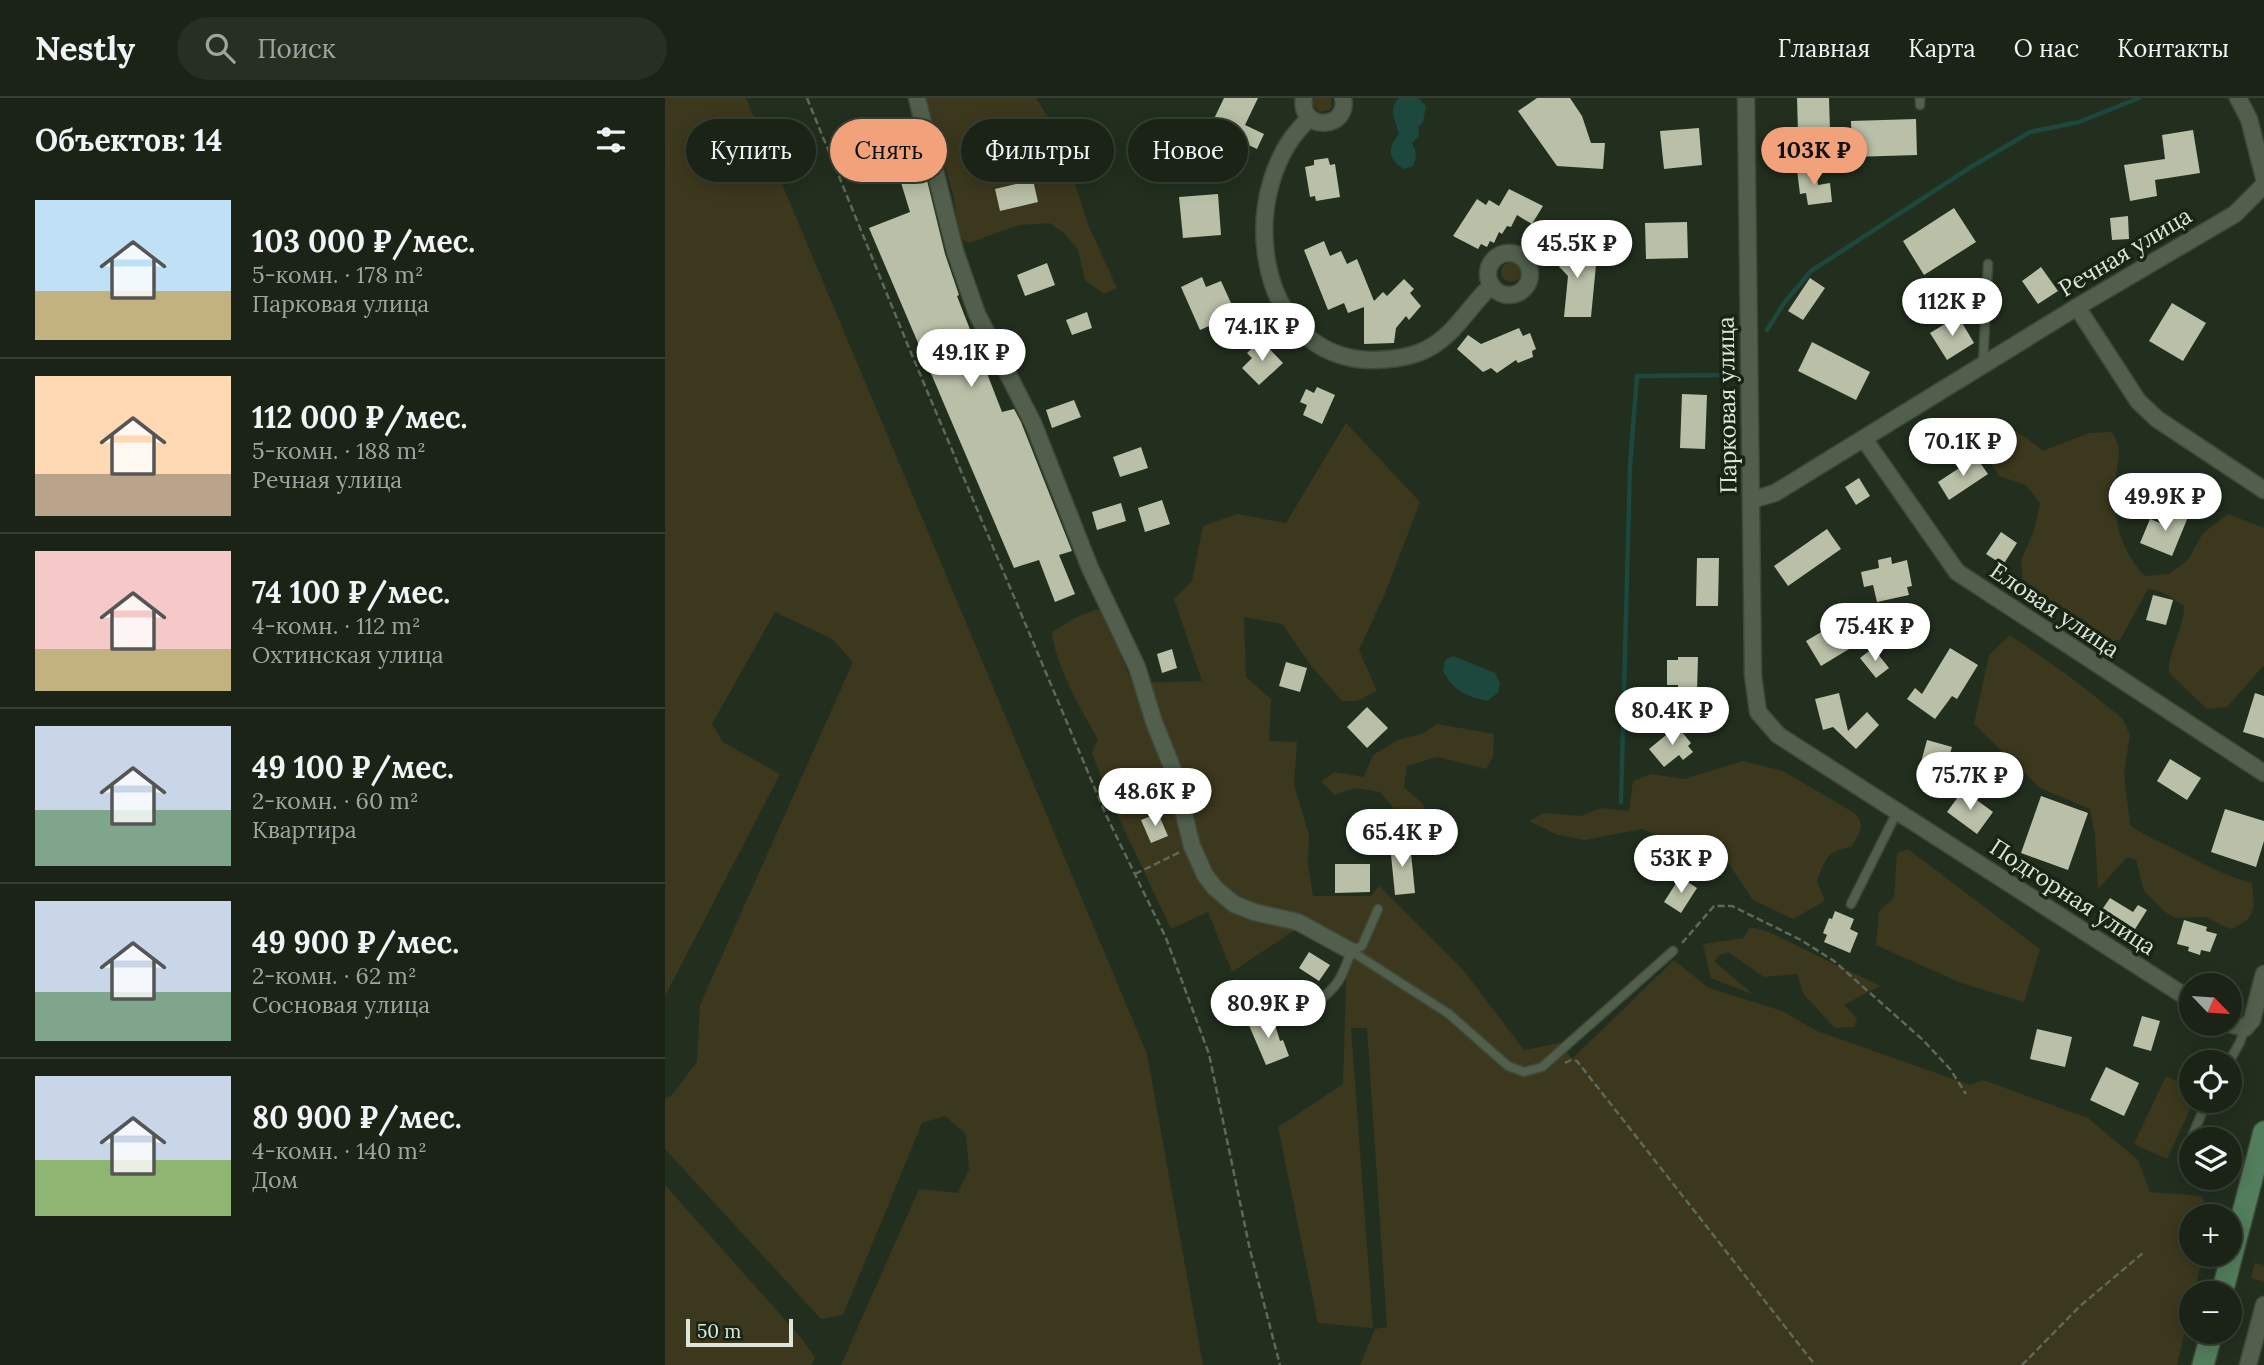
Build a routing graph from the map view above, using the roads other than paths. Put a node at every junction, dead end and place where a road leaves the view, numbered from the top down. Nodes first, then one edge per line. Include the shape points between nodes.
1 (917, 98) edge
2 (1304, 98) edge
3 (1343, 98) edge
4 (1746, 98) edge
5 (2238, 98) edge
6 (1310, 118) junction
7 (2264, 178) edge
8 (2264, 185) edge
9 (1988, 264) dead end
10 (1491, 286) dead end
11 (2077, 307) junction
12 (1983, 364) junction
13 (1864, 439) junction
14 (2264, 490) edge
15 (1751, 500) junction
16 (1758, 712) joint
17 (2264, 774) edge
18 (1898, 810) junction
19 (1851, 904) dead end
20 (1378, 909) dead end
21 (1351, 951) junction
22 (1673, 951) road end
23 (2264, 974) edge
24 (2179, 992) edge
25 (1313, 1005) dead end
26 (2242, 1024) edge
27 (2264, 1132) edge
28 (2225, 1281) edge
29 (2264, 1305) edge
30 (2209, 1344) edge
31 (2203, 1365) edge
32 (2248, 1365) edge

1 - 21 street via 955,251 977,314 1033,423 1090,568 1137,667 1205,876 1234,904 1298,922
2 - 6 street
3 - 6 street via 1341,114 1333,121 1323,124
4 - 15 street, Парковая улица
5 - 7 street via 2249,119
6 - 10 street via 1297,129 1279,159 1264,227 1269,275 1277,299 1312,339 1335,354 1359,359 1407,356 1427,349 1461,322
8 - 11 street, Речная улица via 2235,214
9 - 12 lane
11 - 12 street, Речная улица
11 - 14 street via 2138,401 2157,419
12 - 13 street, Речная улица
13 - 15 street, Речная улица via 1775,494
13 - 17 street, Еловая улица via 1957,572
15 - 16 street, Парковая улица via 1753,675
16 - 18 street, Подгорная улица via 1778,735
18 - 19 lane
18 - 24 street, Подгорная улица
20 - 21 lane via 1362,946
21 - 22 lane via 1449,1014 1508,1066 1524,1072 1542,1067
21 - 25 lane via 1332,992
23 - 26 street via 2252,1020
27 - 28 main road
29 - 32 street
30 - 31 main road

